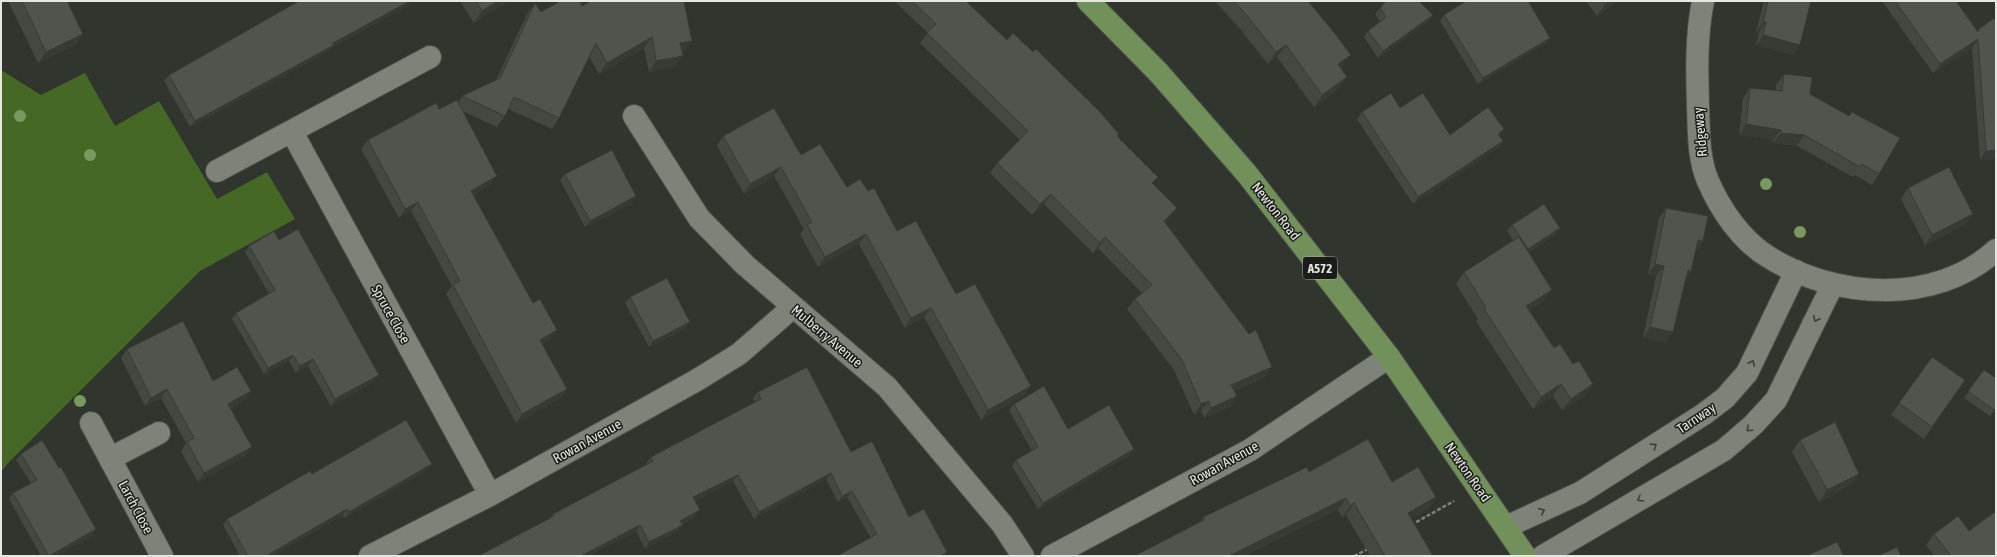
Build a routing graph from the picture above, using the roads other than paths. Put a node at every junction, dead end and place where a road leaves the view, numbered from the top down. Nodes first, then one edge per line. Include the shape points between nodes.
1 (1088, 1) edge
2 (1703, 1) edge
3 (430, 57) dead end
4 (634, 116) dead end
5 (292, 132) junction
6 (217, 171) dead end
7 (1996, 250) edge
8 (1796, 271) junction
9 (1833, 284) junction
10 (793, 307) junction
11 (1389, 357) junction
12 (91, 423) dead end
13 (159, 433) dead end
14 (111, 458) junction
15 (490, 495) junction
16 (1506, 527) junction
17 (162, 556) edge
18 (370, 556) edge
19 (1023, 556) edge
20 (1052, 556) edge
21 (1525, 556) edge
22 (1543, 556) edge

1 - 11 main road, Newton Road / A572 via 1158,72 1247,174
2 - 8 street, Ridgeway via 1697,57 1699,146 1708,180 1724,210 1743,236 1767,256
3 - 5 street
4 - 10 street, Mulberry Avenue via 699,218 745,265
5 - 6 street
5 - 15 street, Spruce Close
7 - 9 street via 1957,276 1927,286 1865,290
8 - 9 street
16 -> 8 street, Tarnway via 1580,493 1725,398 1747,373
9 -> 22 street via 1776,400 1753,425 1724,450
10 - 15 street, Rowan Avenue via 739,354
10 - 19 street, Mulberry Avenue via 887,387 1002,524
11 - 16 main road, Newton Road / A572
11 - 20 street, Rowan Avenue via 1250,450
12 - 14 street, Larch Close
13 - 14 street
14 - 17 street, Larch Close
15 - 18 street, Rowan Avenue
16 - 21 main road, Newton Road / A572

